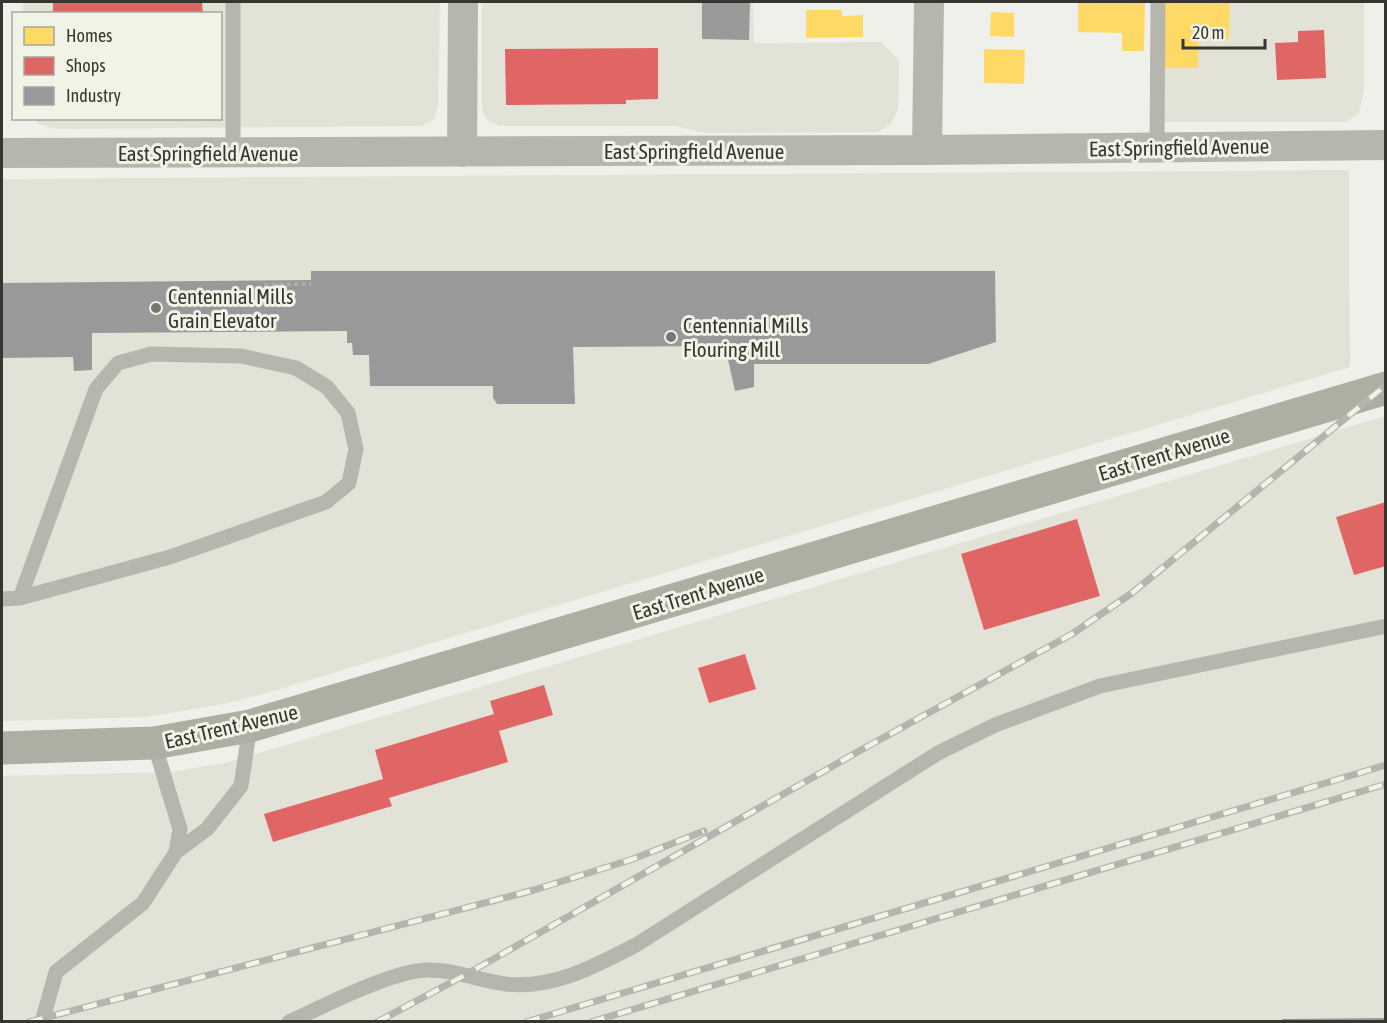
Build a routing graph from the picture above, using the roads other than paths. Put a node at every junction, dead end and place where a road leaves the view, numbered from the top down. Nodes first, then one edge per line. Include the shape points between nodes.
1 (233, 2) edge
2 (463, 2) edge
3 (929, 2) edge
4 (1158, 2) edge
5 (1386, 145) edge
6 (1157, 147) junction
7 (927, 150) junction
8 (462, 152) junction
9 (2, 153) edge
10 (233, 153) junction
11 (1386, 388) edge
12 (20, 598) junction
13 (2, 599) edge
14 (1386, 626) edge
15 (250, 726) junction
16 (154, 743) junction
17 (2, 748) edge
18 (176, 852) junction
19 (42, 1022) edge
20 (289, 1022) edge

1 - 10 lane
2 - 8 street
3 - 7 street
4 - 6 lane
5 - 6 street, East Springfield Avenue
6 - 7 street, East Springfield Avenue
7 - 8 street, East Springfield Avenue
8 - 10 street, East Springfield Avenue
9 - 10 street, East Springfield Avenue
11 - 15 main road, East Trent Avenue
12 - 12 lane via 170,557 326,502 349,483 356,449 348,413 327,387 296,368 229,356 151,354 118,363 96,389
12 - 13 lane
14 - 20 lane via 1100,686 995,725 938,753 636,945 588,970 550,982 506,984 467,974 424,970 380,982
15 - 16 main road, East Trent Avenue
15 - 18 lane via 240,786 207,829
16 - 17 main road, East Trent Avenue
16 - 18 lane via 180,829
18 - 19 lane via 143,903 56,972 40,1018

